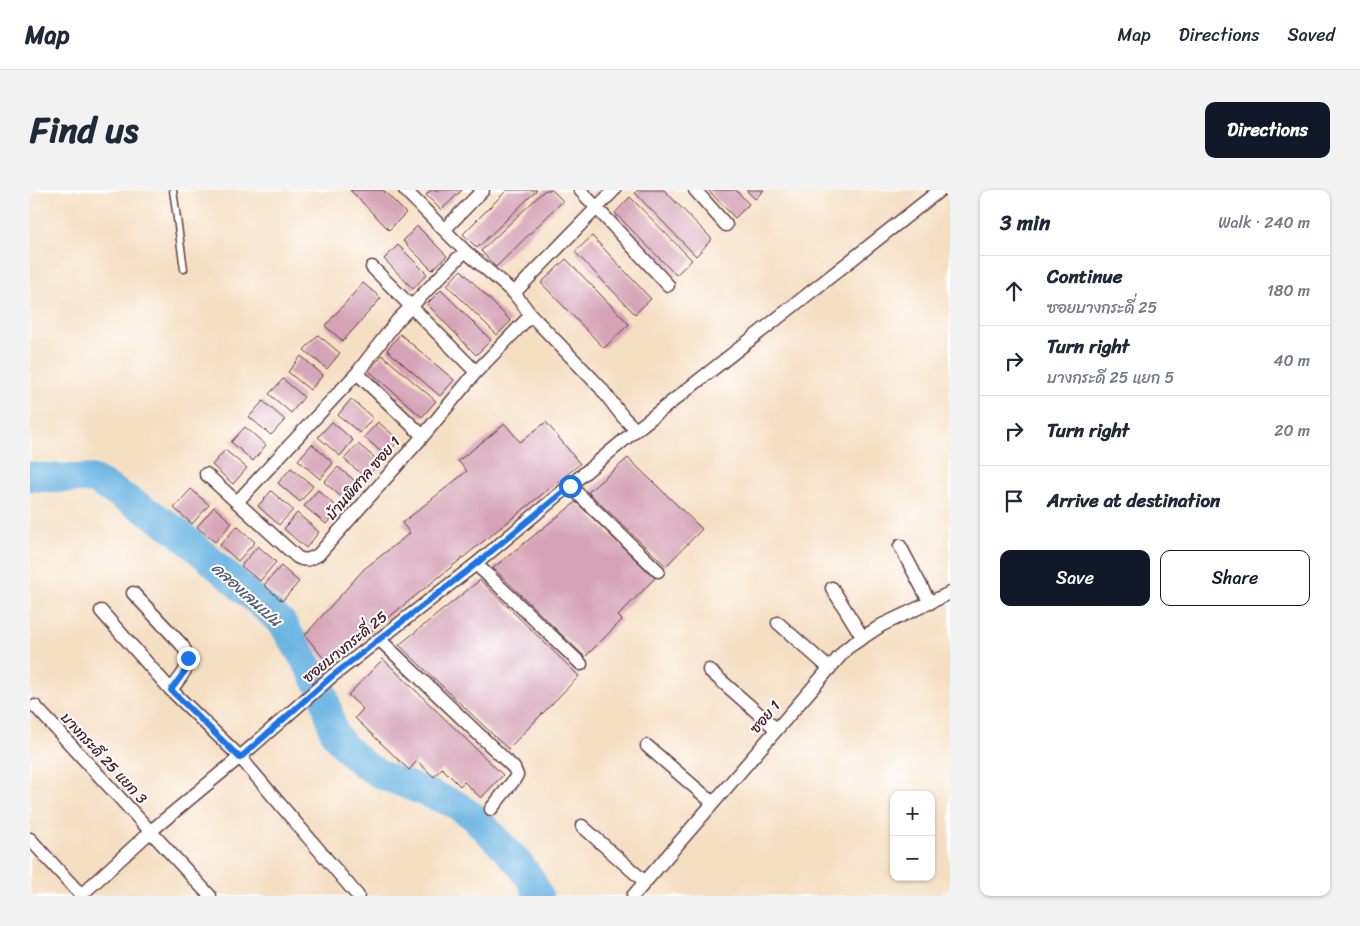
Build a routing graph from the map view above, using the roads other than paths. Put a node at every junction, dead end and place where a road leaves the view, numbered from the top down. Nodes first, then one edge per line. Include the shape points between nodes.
1 (173, 190) edge
2 (406, 190) edge
3 (483, 190) edge
4 (580, 190) edge
5 (614, 190) edge
6 (695, 190) edge
7 (940, 190) edge
8 (596, 207) junction
9 (726, 225) dead end
10 (444, 230) junction
11 (465, 251) junction
12 (372, 267) dead end
13 (184, 269) dead end
14 (668, 285) dead end
15 (514, 293) junction
16 (410, 306) junction
17 (531, 315) junction
18 (476, 372) junction
19 (357, 373) junction
20 (636, 430) junction
21 (422, 436) junction
22 (206, 474) dead end
23 (570, 486) junction
24 (237, 502) junction
25 (900, 546) dead end
26 (476, 564) junction
27 (658, 571) dead end
28 (832, 588) dead end
29 (133, 593) dead end
30 (950, 593) edge
31 (930, 603) junction
32 (101, 611) dead end
33 (778, 623) dead end
34 (862, 638) junction
35 (379, 639) junction
36 (581, 664) dead end
37 (830, 668) junction
38 (709, 670) dead end
39 (171, 690) junction
40 (35, 706) dead end
41 (776, 729) junction
42 (647, 746) dead end
43 (240, 758) junction
44 (713, 803) junction
45 (491, 809) dead end
46 (582, 826) dead end
47 (151, 831) junction
48 (30, 839) edge
49 (645, 882) junction
50 (80, 896) edge
51 (210, 896) edge
52 (358, 896) edge
53 (633, 896) edge

1 - 13 lane
2 - 10 street
3 - 10 street
4 - 8 street
5 - 8 street
6 - 9 street
7 - 20 street, ซอยบางกระดี่ 25
8 - 14 street
8 - 15 street
10 - 11 street
11 - 15 street
11 - 16 street
12 - 16 street
15 - 17 street
16 - 18 street
16 - 19 street
17 - 18 street, บ้านพิศาล ซอย 1
17 - 20 street
18 - 21 street, บ้านพิศาล ซอย 1
19 - 21 street
19 - 24 street
20 - 23 street, ซอยบางกระดี่ 25
21 - 24 street, บ้านพิศาล ซอย 1 via 318,555 309,559 297,557
22 - 24 street, บ้านพิศาล ซอย 1
23 - 26 street, ซอยบางกระดี่ 25
23 - 27 street
25 - 31 street
26 - 35 street, ซอยบางกระดี่ 25
26 - 36 street
28 - 34 street
29 - 39 street via 186,652 188,667
30 - 31 street, ซอย 1
31 - 34 street, ซอย 1
32 - 39 street
33 - 37 street
34 - 37 street, ซอย 1 via 847,648
35 - 43 street, ซอยบางกระดี่ 25
35 - 45 street via 514,768 514,780
37 - 41 street, ซอย 1
38 - 41 street
39 - 43 street
40 - 47 street, บางกระดี 25 แยก 3
41 - 44 street, ซอย 1
42 - 44 street
43 - 47 street, ซอยบางกระดี่ 25
43 - 52 street
44 - 49 street, ซอย 1
46 - 49 street
47 - 50 street, ซอยบางกระดี่ 25
47 - 51 street, บางกระดี 25 แยก 3
48 - 50 street
49 - 53 street, ซอย 1

